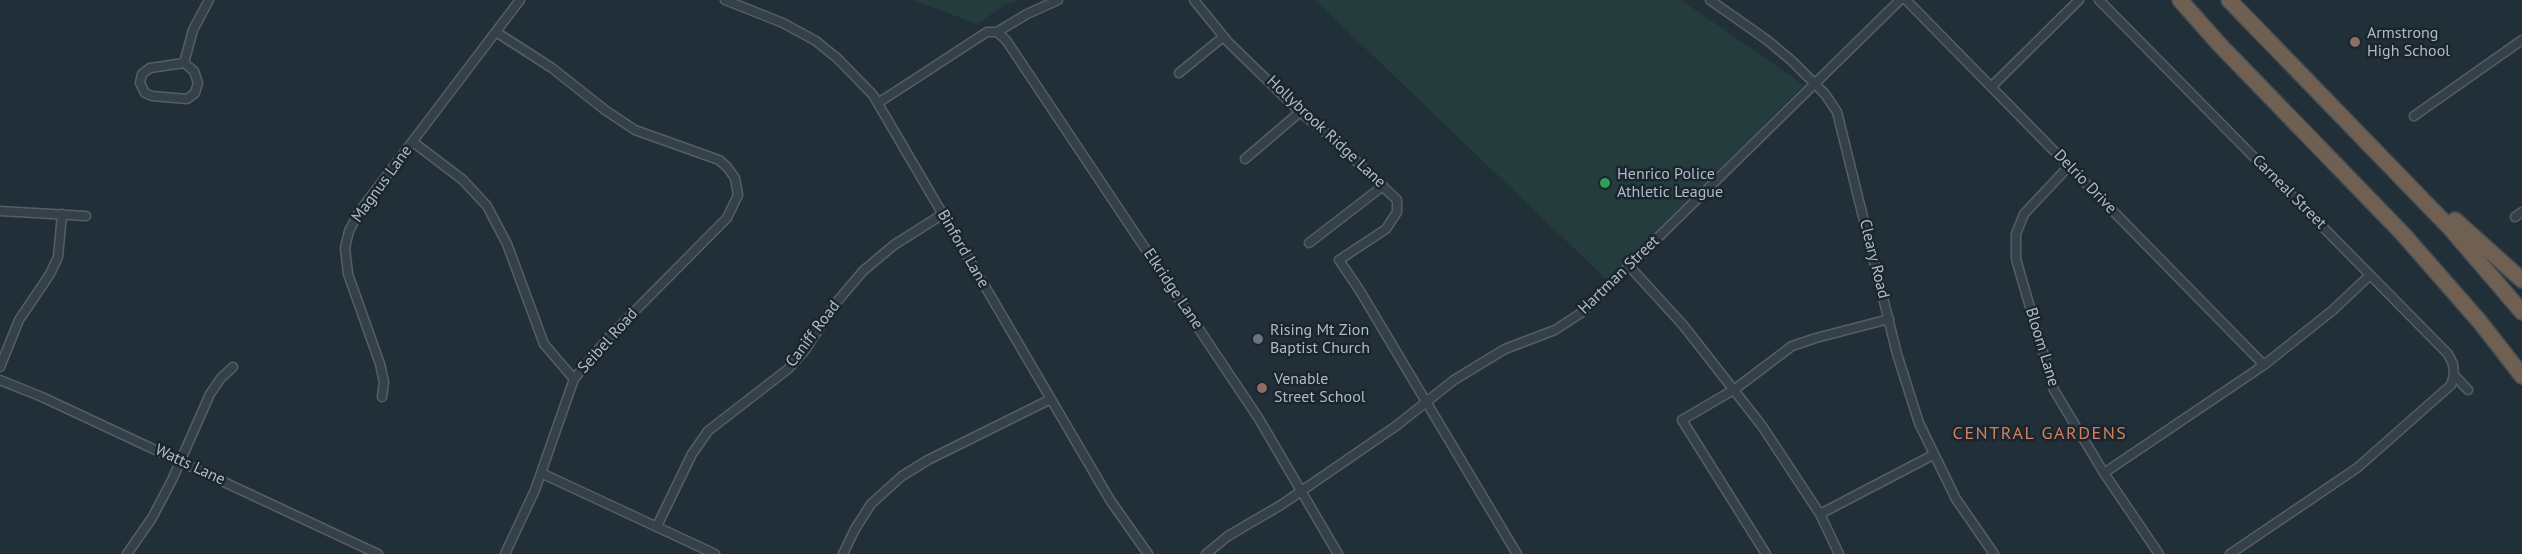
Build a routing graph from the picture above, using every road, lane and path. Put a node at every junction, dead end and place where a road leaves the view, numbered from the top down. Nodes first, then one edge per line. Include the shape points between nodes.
1 (209, 0) edge
2 (520, 0) edge
3 (725, 0) edge
4 (1058, 0) edge
5 (1194, 0) edge
6 (1710, 0) edge
7 (1900, 0) edge
8 (1906, 0) edge
9 (2079, 0) edge
10 (2099, 0) edge
11 (2180, 0) edge
12 (2229, 0) edge
13 (496, 32) junction
14 (998, 32) junction
15 (1223, 37) junction
16 (2522, 40) edge
17 (184, 63) junction
18 (1179, 73) dead end
19 (1815, 84) junction
20 (1991, 87) junction
21 (878, 103) junction
22 (2333, 108) junction
23 (1300, 112) junction
24 (2414, 116) dead end
25 (413, 142) junction
26 (1245, 159) dead end
27 (2069, 166) junction
28 (1383, 186) junction
29 (0, 211) edge
30 (62, 214) junction
31 (943, 214) junction
32 (86, 216) dead end
33 (1309, 243) dead end
34 (2485, 248) junction
35 (1630, 267) junction
36 (2370, 274) junction
37 (2522, 280) edge
38 (2522, 292) edge
39 (2522, 312) edge
40 (1889, 320) junction
41 (2264, 365) junction
42 (233, 367) dead end
43 (0, 368) edge
44 (2454, 375) junction
45 (2522, 376) edge
46 (574, 379) junction
47 (0, 380) edge
48 (1735, 389) junction
49 (2468, 390) dead end
50 (382, 397) dead end
51 (1051, 399) junction
52 (1426, 401) junction
53 (1933, 455) junction
54 (180, 461) junction
55 (2104, 473) junction
56 (541, 474) junction
57 (1301, 491) junction
58 (1820, 514) junction
59 (657, 526) junction
60 (1762, 552) edge
61 (127, 554) edge
62 (378, 554) edge
63 (505, 554) edge
64 (715, 554) edge
65 (843, 554) edge
66 (1148, 554) edge
67 (1206, 554) edge
68 (1338, 554) edge
69 (1516, 554) edge
70 (1839, 554) edge
71 (1994, 554) edge
72 (2159, 554) edge
73 (2230, 554) edge

1 - 17 street via 196,23
2 - 13 street, Magnus Lane
3 - 21 street, Binford Lane via 816,41 854,74
4 - 14 street
5 - 15 street, Hollybrook Ridge Lane
6 - 19 street, Cleary Road via 1767,40
7 - 19 street, Hartman Street
8 - 20 street, Delrio Drive
9 - 20 street
10 - 36 street, Carneal Street
11 - 45 highway via 2403,234
12 - 22 highway
13 - 25 street, Magnus Lane
13 - 46 street, Seibel Road via 552,68 620,121 655,139 718,160 731,172 738,190 728,218 609,337
14 - 21 street via 987,32
14 - 57 street, Elkridge Lane via 1222,363
15 - 18 street
15 - 23 street, Hollybrook Ridge Lane
16 - 24 street
17 - 17 street via 150,68 142,74 140,82 145,93 187,99 195,93 198,83 194,71
19 - 35 street, Hartman Street
19 - 40 street, Cleary Road via 1837,112
20 - 27 street, Delrio Drive
21 - 31 street, Binford Lane
22 - 34 highway
22 - 39 highway via 2450,228
23 - 26 street
23 - 28 street, Hollybrook Ridge Lane
25 - 46 street via 463,180 488,206 507,244 544,345
25 - 50 street, Magnus Lane via 359,212 345,248 348,274 383,374
27 - 41 street, Delrio Drive
27 - 55 street, Bloom Lane via 2024,214 2016,234 2016,259 2054,390
28 - 33 street
28 - 52 street, Hollybrook Ridge Lane via 1397,200 1394,219 1386,229 1339,260
29 - 30 street
30 - 32 street
30 - 43 street via 58,257 18,320
31 - 51 street, Binford Lane
31 - 59 street, Caniff Road via 894,245 863,271 788,369 708,431 692,454
34 - 37 highway
34 - 38 highway
35 - 48 street
35 - 52 street, Hartman Street via 1566,324 1505,349
36 - 41 street via 2333,310
36 - 44 street, Carneal Street via 2448,354
40 - 48 street via 1792,346
40 - 53 street, Cleary Road via 1905,384
41 - 55 street
42 - 54 street via 210,394
44 - 49 street, Carneal Street
44 - 73 street via 2451,385 2357,468
46 - 56 street, Seibel Road
47 - 54 street, Watts Lane
48 - 58 street
48 - 60 street via 1682,420
51 - 65 street via 902,476 871,504
51 - 66 street, Binford Lane via 1122,521
52 - 57 street, Hartman Street
52 - 69 street
53 - 58 street
53 - 71 street, Cleary Road via 1956,499
54 - 61 street via 152,518
54 - 62 street, Watts Lane
55 - 72 street, Bloom Lane
56 - 59 street
56 - 63 street, Seibel Road
57 - 67 street, Hartman Street
57 - 68 street, Elkridge Lane
58 - 70 street
59 - 64 street

